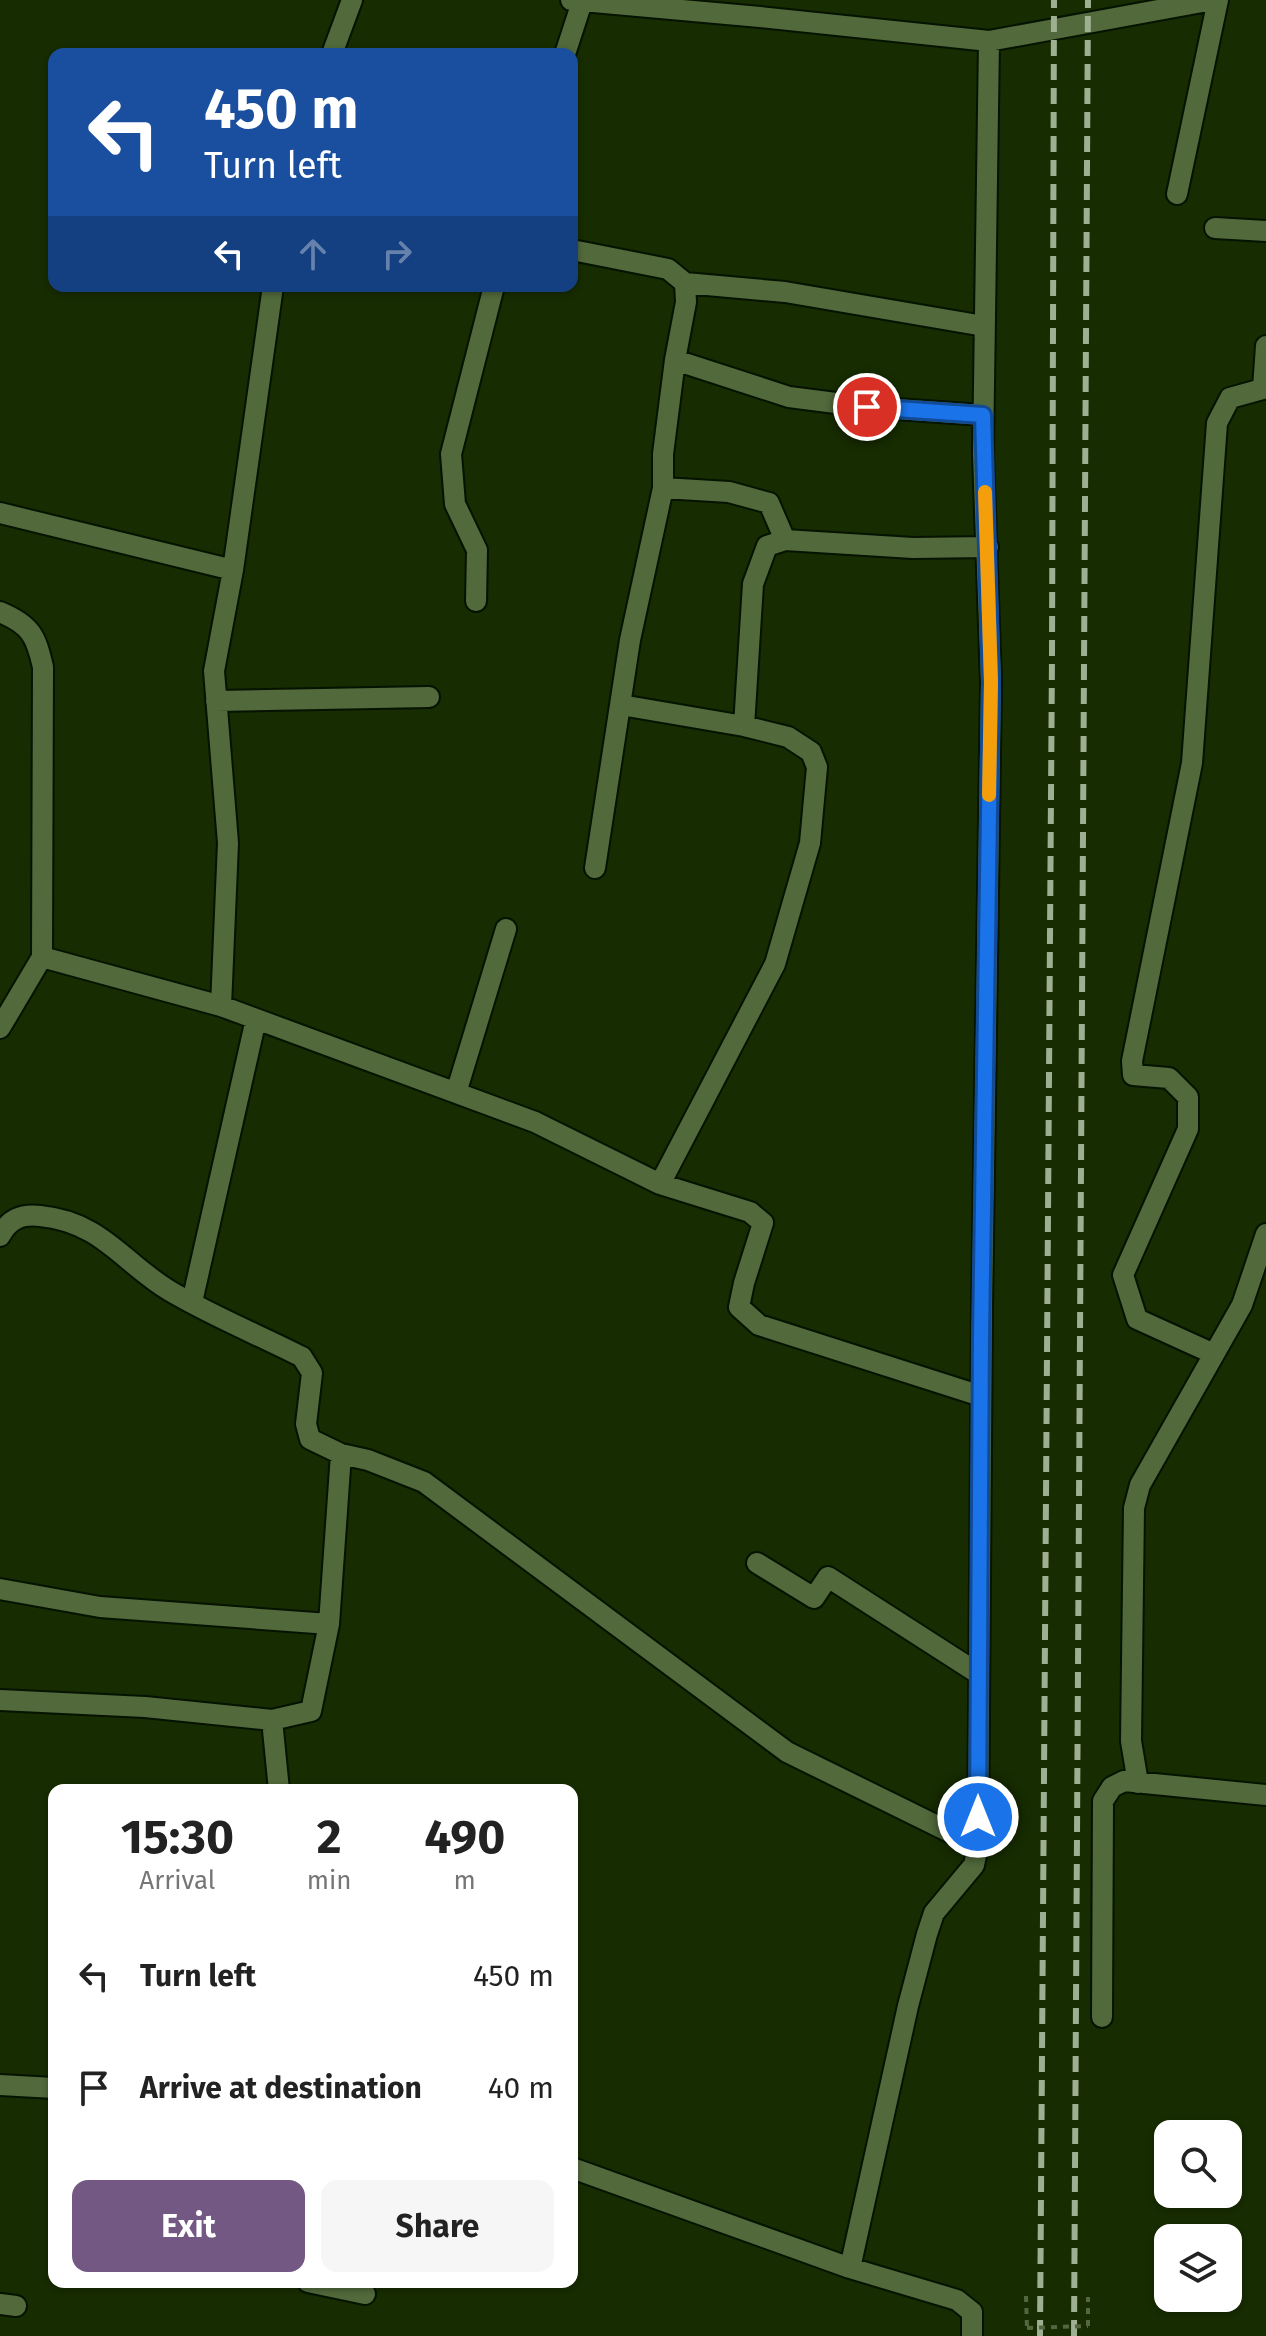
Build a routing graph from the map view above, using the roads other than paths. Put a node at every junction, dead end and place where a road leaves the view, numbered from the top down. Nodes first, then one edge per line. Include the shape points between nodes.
1 (352, 0) edge
2 (1216, 0) edge
3 (577, 1) edge
4 (762, 8) edge
5 (989, 41) junction
6 (334, 48) edge
7 (566, 48) edge
8 (1177, 194) dead end
9 (1215, 228) dead end
10 (1266, 231) edge
11 (578, 251) edge
12 (685, 283) junction
13 (267, 292) edge
14 (492, 292) edge
15 (984, 326) junction
16 (1266, 346) edge
17 (675, 360) junction
18 (1264, 388) edge
19 (983, 415) junction
20 (663, 488) junction
21 (0, 513) edge
22 (785, 540) junction
23 (988, 547) junction
24 (233, 570) junction
25 (476, 601) dead end
26 (0, 612) edge
27 (429, 697) dead end
28 (216, 701) junction
29 (621, 705) junction
30 (744, 726) junction
31 (595, 868) dead end
32 (506, 929) dead end
33 (42, 957) junction
34 (221, 1006) junction
35 (256, 1019) junction
36 (0, 1028) edge
37 (456, 1093) junction
38 (660, 1184) junction
39 (1266, 1234) edge
40 (0, 1236) edge
41 (192, 1302) junction
42 (1214, 1354) junction
43 (981, 1396) junction
44 (341, 1454) junction
45 (757, 1563) dead end
46 (0, 1589) edge
47 (329, 1624) junction
48 (979, 1674) junction
49 (0, 1700) edge
50 (272, 1720) junction
51 (1138, 1783) junction
52 (278, 1784) edge
53 (1266, 1795) edge
54 (978, 1846) junction
55 (1102, 2017) dead end
56 (0, 2085) edge
57 (48, 2088) edge
58 (578, 2170) edge
59 (850, 2268) junction
60 (336, 2288) edge
61 (365, 2294) dead end
62 (972, 2336) edge

1 - 6 street
2 - 5 street
2 - 8 street
3 - 4 street
3 - 7 street
4 - 5 street
5 - 15 street
9 - 10 street
11 - 12 street via 668,269
12 - 15 street via 785,292
12 - 17 street
13 - 24 street
14 - 25 street via 451,454 455,504 477,550
15 - 19 street
16 - 18 street
17 - 19 street via 789,397
17 - 20 street
18 - 42 street via 1230,398 1217,423 1192,763 1132,1061 1133,1075 1169,1078 1188,1097 1188,1129 1123,1275 1137,1319
19 - 23 street
20 - 22 street via 729,492 769,503
20 - 29 street
21 - 24 street
22 - 23 street
22 - 30 street via 767,546 753,584
23 - 43 street via 991,682
24 - 28 street via 214,671
26 - 33 street via 26,625 43,667
27 - 28 street
28 - 34 street via 228,843
29 - 30 street
29 - 31 street
30 - 38 street via 788,737 811,752 817,767 810,843 775,964
32 - 37 street
33 - 34 street
33 - 36 street
34 - 35 street
35 - 37 street
35 - 41 street
37 - 38 street via 535,1122
38 - 43 street via 750,1212 763,1223 739,1307 759,1325
39 - 42 street via 1242,1305
40 - 41 street via 14,1218 70,1221 109,1242 168,1290
41 - 44 street via 302,1357 312,1373 306,1424 310,1439
42 - 51 street via 1140,1485 1134,1508 1131,1741
43 - 48 street
44 - 47 street
44 - 54 street via 424,1482 787,1752
45 - 48 street via 814,1598 828,1577
46 - 47 street via 100,1607
47 - 50 street via 311,1711
48 - 54 street
49 - 50 street
50 - 52 street
51 - 53 street
51 - 55 street via 1124,1781 1112,1787 1103,1801
54 - 59 street via 974,1865 934,1913 927,1934
56 - 57 street
58 - 59 street
59 - 62 street via 957,2300 972,2312
60 - 61 street

